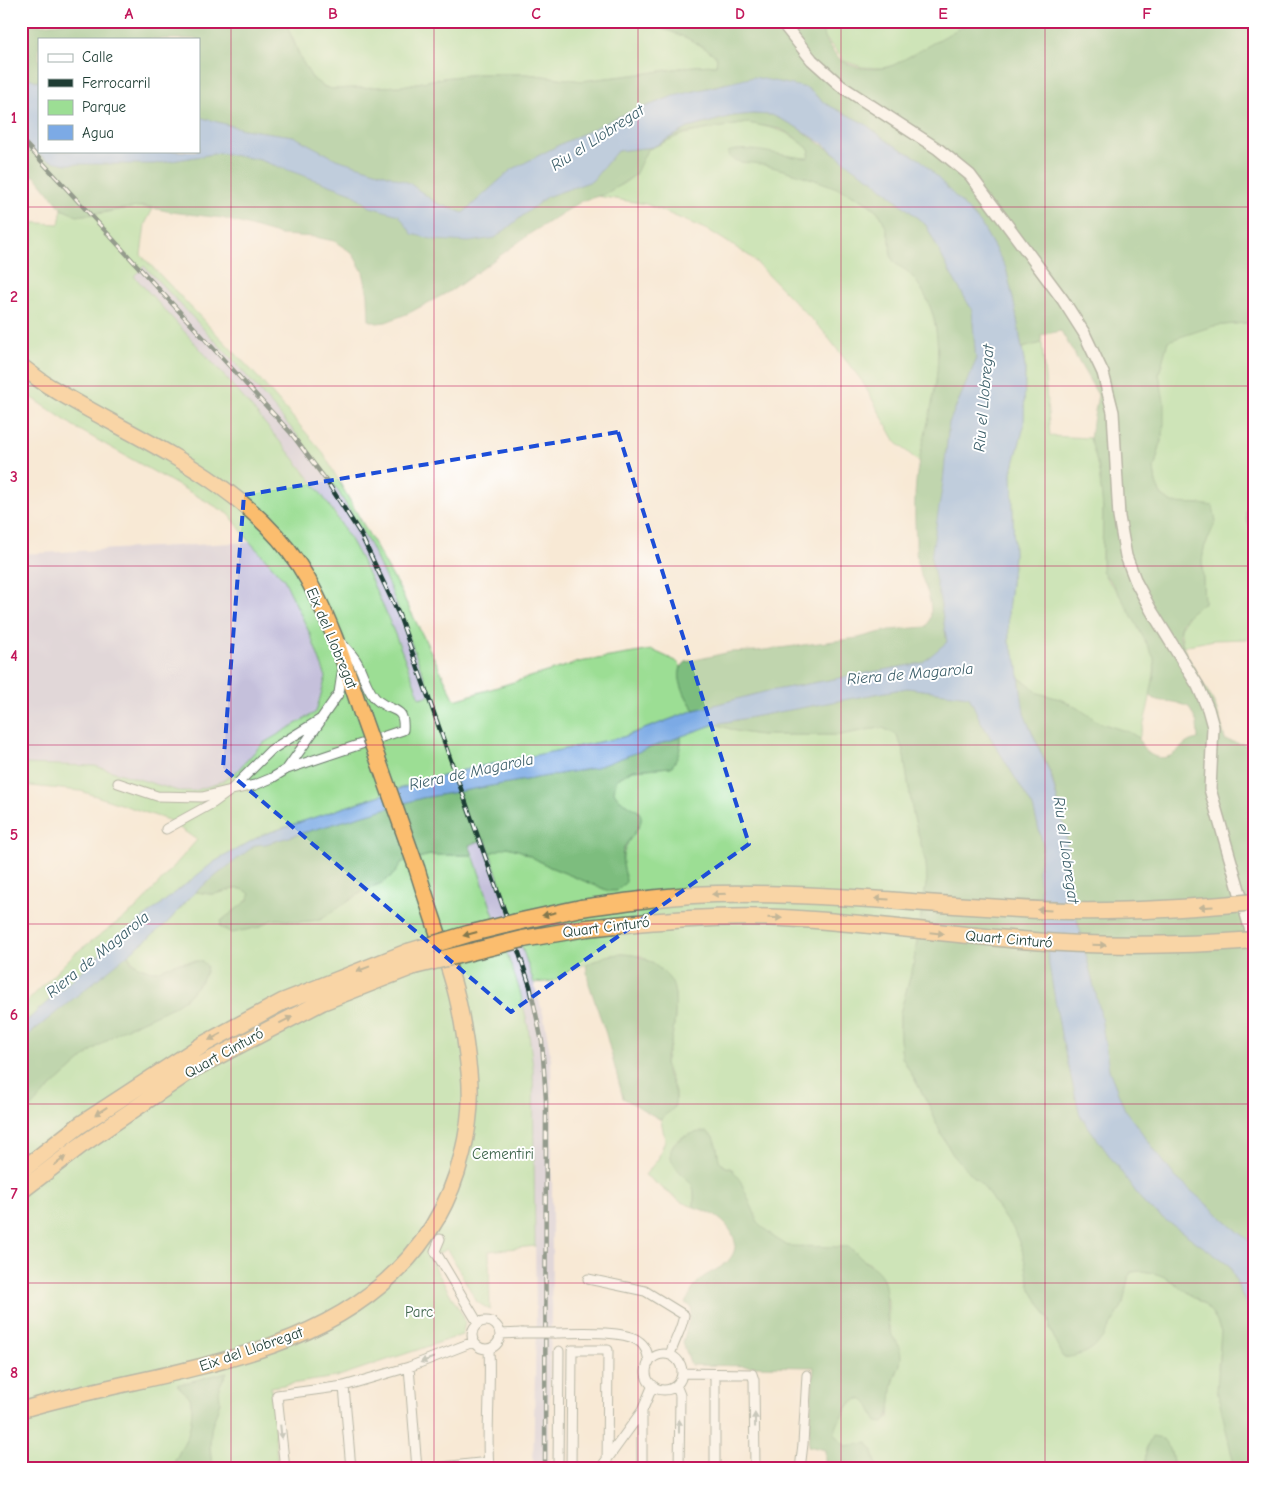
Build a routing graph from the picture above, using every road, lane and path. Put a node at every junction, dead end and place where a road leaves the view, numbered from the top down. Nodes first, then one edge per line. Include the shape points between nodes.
1 (781, 21) edge
2 (21, 366) edge
3 (350, 662) junction
4 (350, 694) junction
5 (321, 719) junction
6 (287, 769) junction
7 (118, 783) dead end
8 (231, 790) junction
9 (166, 829) dead end
10 (1255, 902) edge
11 (1255, 940) edge
12 (1255, 945) edge
13 (411, 959) junction
14 (464, 1041) junction
15 (21, 1171) edge
16 (21, 1191) edge
17 (440, 1239) dead end
18 (588, 1279) dead end
19 (478, 1323) junction
20 (500, 1334) junction
21 (473, 1342) junction
22 (489, 1350) junction
23 (559, 1350) dead end
24 (670, 1355) junction
25 (649, 1363) junction
26 (409, 1367) junction
27 (682, 1373) junction
28 (715, 1374) junction
29 (807, 1375) dead end
30 (653, 1385) junction
31 (676, 1385) junction
32 (344, 1386) junction
33 (21, 1404) edge
34 (21, 1410) edge
35 (642, 1411) junction
36 (607, 1458) junction
37 (489, 1466) edge
38 (285, 1469) edge
39 (351, 1469) edge
40 (417, 1469) edge
41 (423, 1469) edge
42 (558, 1469) edge
43 (571, 1469) edge
44 (600, 1469) edge
45 (607, 1469) edge
46 (642, 1469) edge
47 (679, 1469) edge
48 (715, 1469) edge
49 (755, 1469) edge
50 (800, 1469) edge

1 - 12 street via 831,78 861,101 938,149 970,175 1084,333 1102,373 1113,412 1119,518 1126,556 1151,610 1198,686 1208,709 1213,726 1210,789
2 - 3 highway, Eix del Llobregat via 50,388 199,472 248,506 300,567 330,630
3 - 4 highway, Eix del Llobregat
3 - 6 street via 378,701 400,712 404,719 403,730
4 - 5 street
4 - 14 highway, Eix del Llobregat, bridge via 362,715 417,869 455,990
5 - 6 street
5 - 8 street via 271,750
6 - 8 street via 256,785
7 - 8 street via 156,796 202,797
8 - 9 street
10 -> 13 highway, Quart Cinturó, bridge via 1149,910 1069,911 844,896 681,896 581,908 517,922 468,934
13 -> 11 highway, Quart Cinturó, bridge via 587,928 717,917 783,918 1078,944 1169,945
13 -> 15 highway, Quart Cinturó via 282,1002 204,1044 80,1125
16 -> 13 highway, Quart Cinturó via 80,1146 193,1069
14 - 33 highway, Eix del Llobregat via 464,1100 452,1169 436,1208 419,1235 384,1275 321,1318 279,1336
14 - 34 highway, Eix del Llobregat via 470,1073 469,1109 467,1136 454,1186 422,1243 385,1283 316,1327 274,1345 196,1368
17 - 19 street via 435,1251
18 - 24 street via 645,1291 684,1314 683,1325
19 - 20 street via 494,1323
19 - 21 street via 472,1332
20 - 22 street via 497,1345
20 - 25 street, bridge via 629,1336 639,1340 647,1350
21 - 22 street via 482,1350
21 -> 26 street
22 - 37 street
23 - 42 street
24 - 25 street via 660,1354
24 - 27 street via 679,1362
25 - 30 street via 647,1375
26 - 32 street
26 - 40 street
27 - 28 street
27 - 31 street
28 - 48 street
49 -> 28 street via 752,1374
29 - 50 street
30 - 31 street via 664,1389
30 - 35 street
47 -> 31 street via 680,1395
32 -> 38 street via 277,1395
32 - 39 street
35 - 36 street
35 - 46 street
36 - 43 street via 608,1350 572,1350
36 - 44 street
36 - 45 street
37 - 41 street

